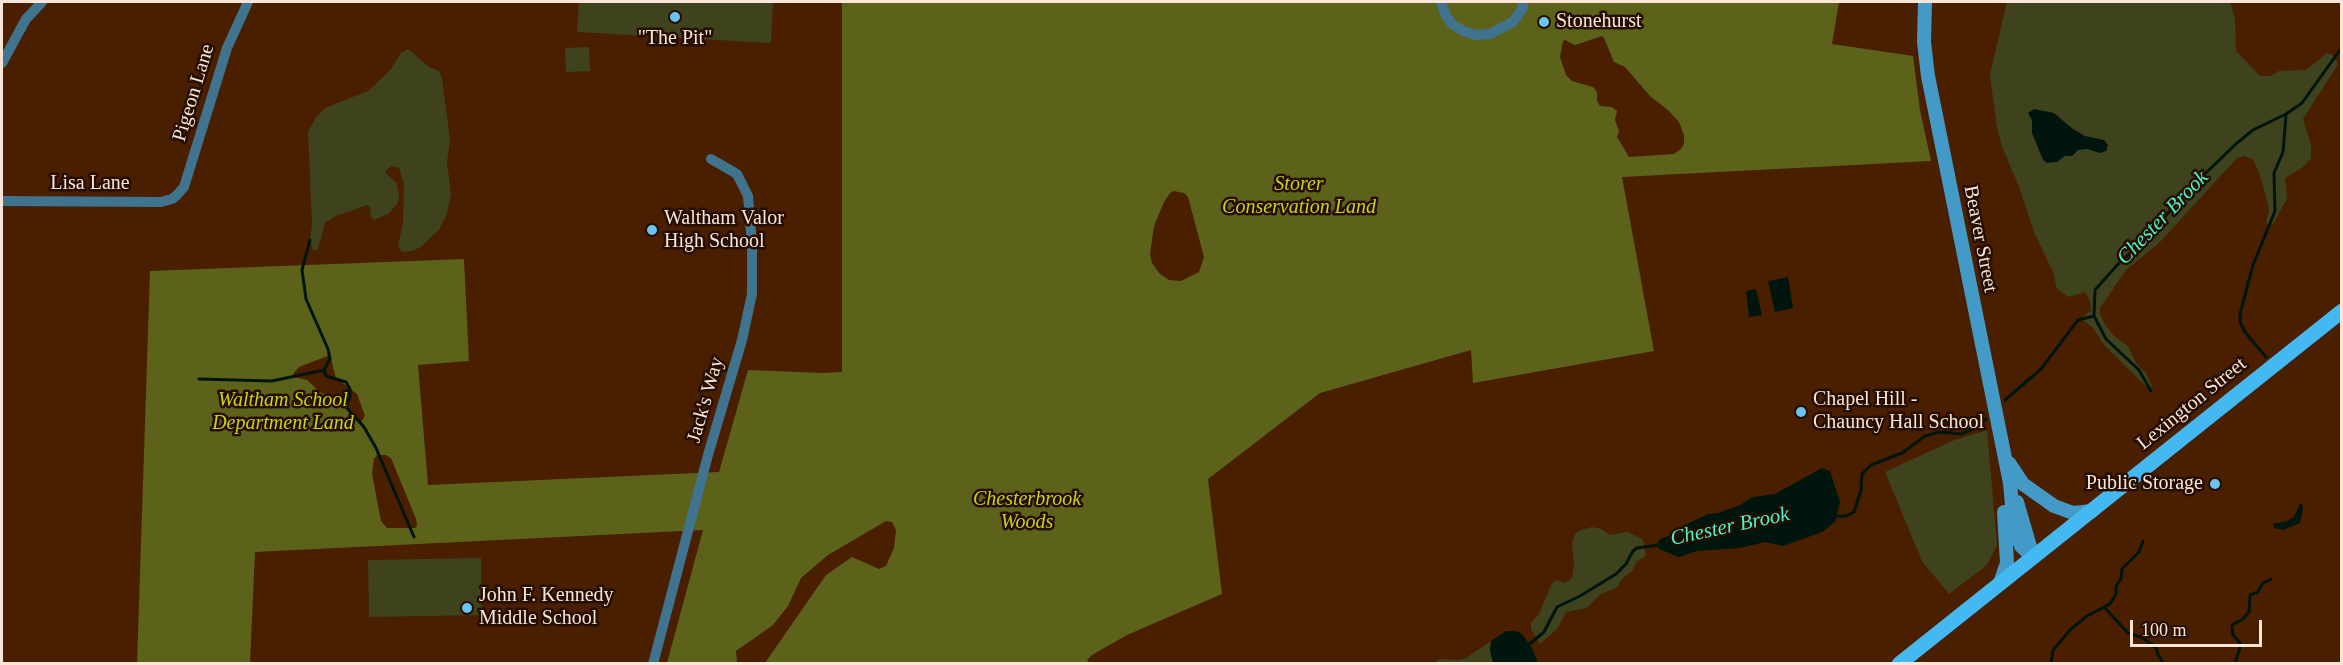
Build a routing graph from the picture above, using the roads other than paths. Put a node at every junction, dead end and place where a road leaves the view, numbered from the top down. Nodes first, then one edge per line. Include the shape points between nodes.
1 (42, 2) edge
2 (248, 2) edge
3 (1441, 2) edge
4 (1522, 2) edge
5 (1925, 2) edge
6 (2, 63) edge
7 (711, 159) dead end
8 (177, 195) joint
9 (2, 201) edge
10 (2342, 311) edge
11 (2000, 432) junction
12 (2003, 449) junction
13 (2094, 510) junction
14 (2033, 557) junction
15 (2000, 583) junction
16 (653, 663) edge
17 (1899, 663) edge

1 - 6 street via 26,19
2 - 8 street, Pigeon Lane via 227,48 184,187
3 - 4 street via 1452,24 1476,35 1490,34 1513,22 1523,8
5 - 11 main road, Beaver Street via 1928,76
7 - 16 street, Jack's Way via 737,174 748,196 752,294
8 - 9 street, Lisa Lane via 161,202
10 - 13 main road, Lexington Street
11 - 12 main road, Beaver Street
11 - 15 main road via 2007,563
12 - 13 main road via 2019,479 2038,496 2067,512
12 - 14 main road, Beaver Street via 2016,534 2021,546
13 - 14 main road, Lexington Street
14 - 15 main road, Lexington Street
15 - 17 main road, Lexington Street

